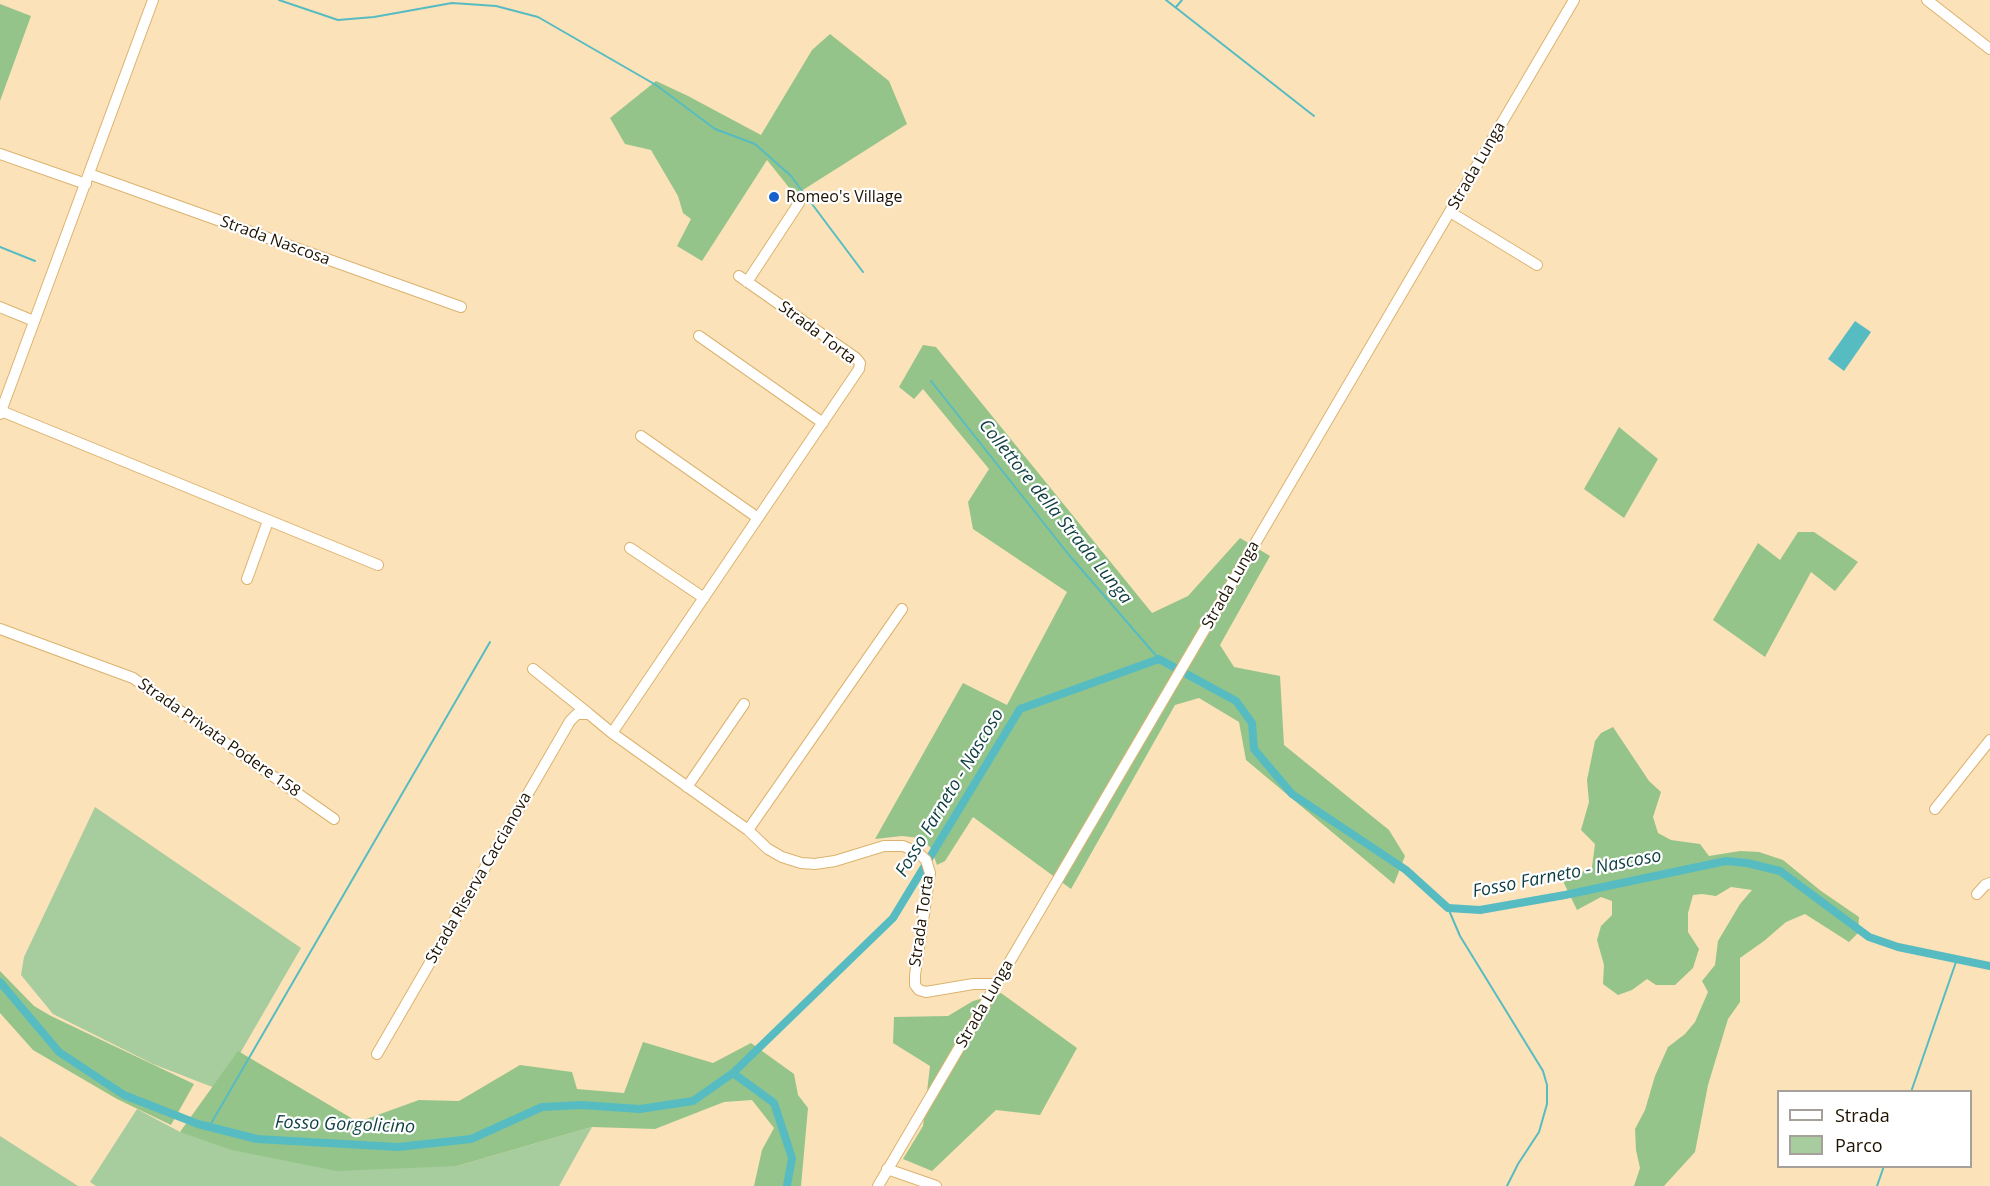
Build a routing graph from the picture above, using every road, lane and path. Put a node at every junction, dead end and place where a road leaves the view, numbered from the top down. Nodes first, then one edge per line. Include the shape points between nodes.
1 (153, 0) edge
2 (1574, 0) edge
3 (1927, 0) edge
4 (1990, 48) edge
5 (0, 154) edge
6 (87, 179) junction
7 (799, 203) dead end
8 (1450, 212) junction
9 (1537, 265) dead end
10 (0, 307) edge
11 (461, 307) dead end
12 (34, 321) junction
13 (699, 336) dead end
14 (1, 412) edge
15 (823, 423) junction
16 (640, 436) dead end
17 (758, 518) junction
18 (268, 522) junction
19 (630, 549) dead end
20 (378, 565) dead end
21 (247, 579) dead end
22 (704, 598) junction
23 (902, 609) dead end
24 (0, 629) edge
25 (533, 669) dead end
26 (744, 704) dead end
27 (589, 714) junction
28 (612, 733) junction
29 (1990, 740) edge
30 (687, 787) junction
31 (1935, 809) dead end
32 (334, 819) dead end
33 (748, 830) junction
34 (1990, 883) edge
35 (1977, 894) dead end
36 (997, 984) junction
37 (377, 1054) dead end
38 (887, 1169) junction
39 (878, 1186) edge
40 (936, 1186) edge

1 - 6 street
2 - 8 street, Strada Lunga
3 - 4 street
5 - 6 street, Strada Nascosa
6 - 11 street, Strada Nascosa
6 - 12 street
7 - 15 street, Strada Torta via 743,279 859,361 858,371
8 - 9 street
8 - 36 street, Strada Lunga
10 - 12 street
12 - 14 street
13 - 15 street
14 - 18 street
15 - 17 street, Strada Torta
16 - 17 street
17 - 22 street, Strada Torta
18 - 20 street
18 - 21 street
19 - 22 street
22 - 28 street, Strada Torta
23 - 33 street
24 - 32 street, Strada Privata Podere 158 via 137,680
25 - 27 street
26 - 30 street
27 - 28 street
27 - 37 street, Strada Riserva Caccianova via 578,714 567,724
28 - 30 street, Strada Torta
29 - 31 street
30 - 33 street, Strada Torta
33 - 36 street, Strada Torta via 777,855 806,864 825,863 889,846 909,848 922,855 930,868 929,888 915,985 926,992
34 - 35 street
36 - 38 street, Strada Lunga
38 - 39 street, Strada Lunga
38 - 40 street

